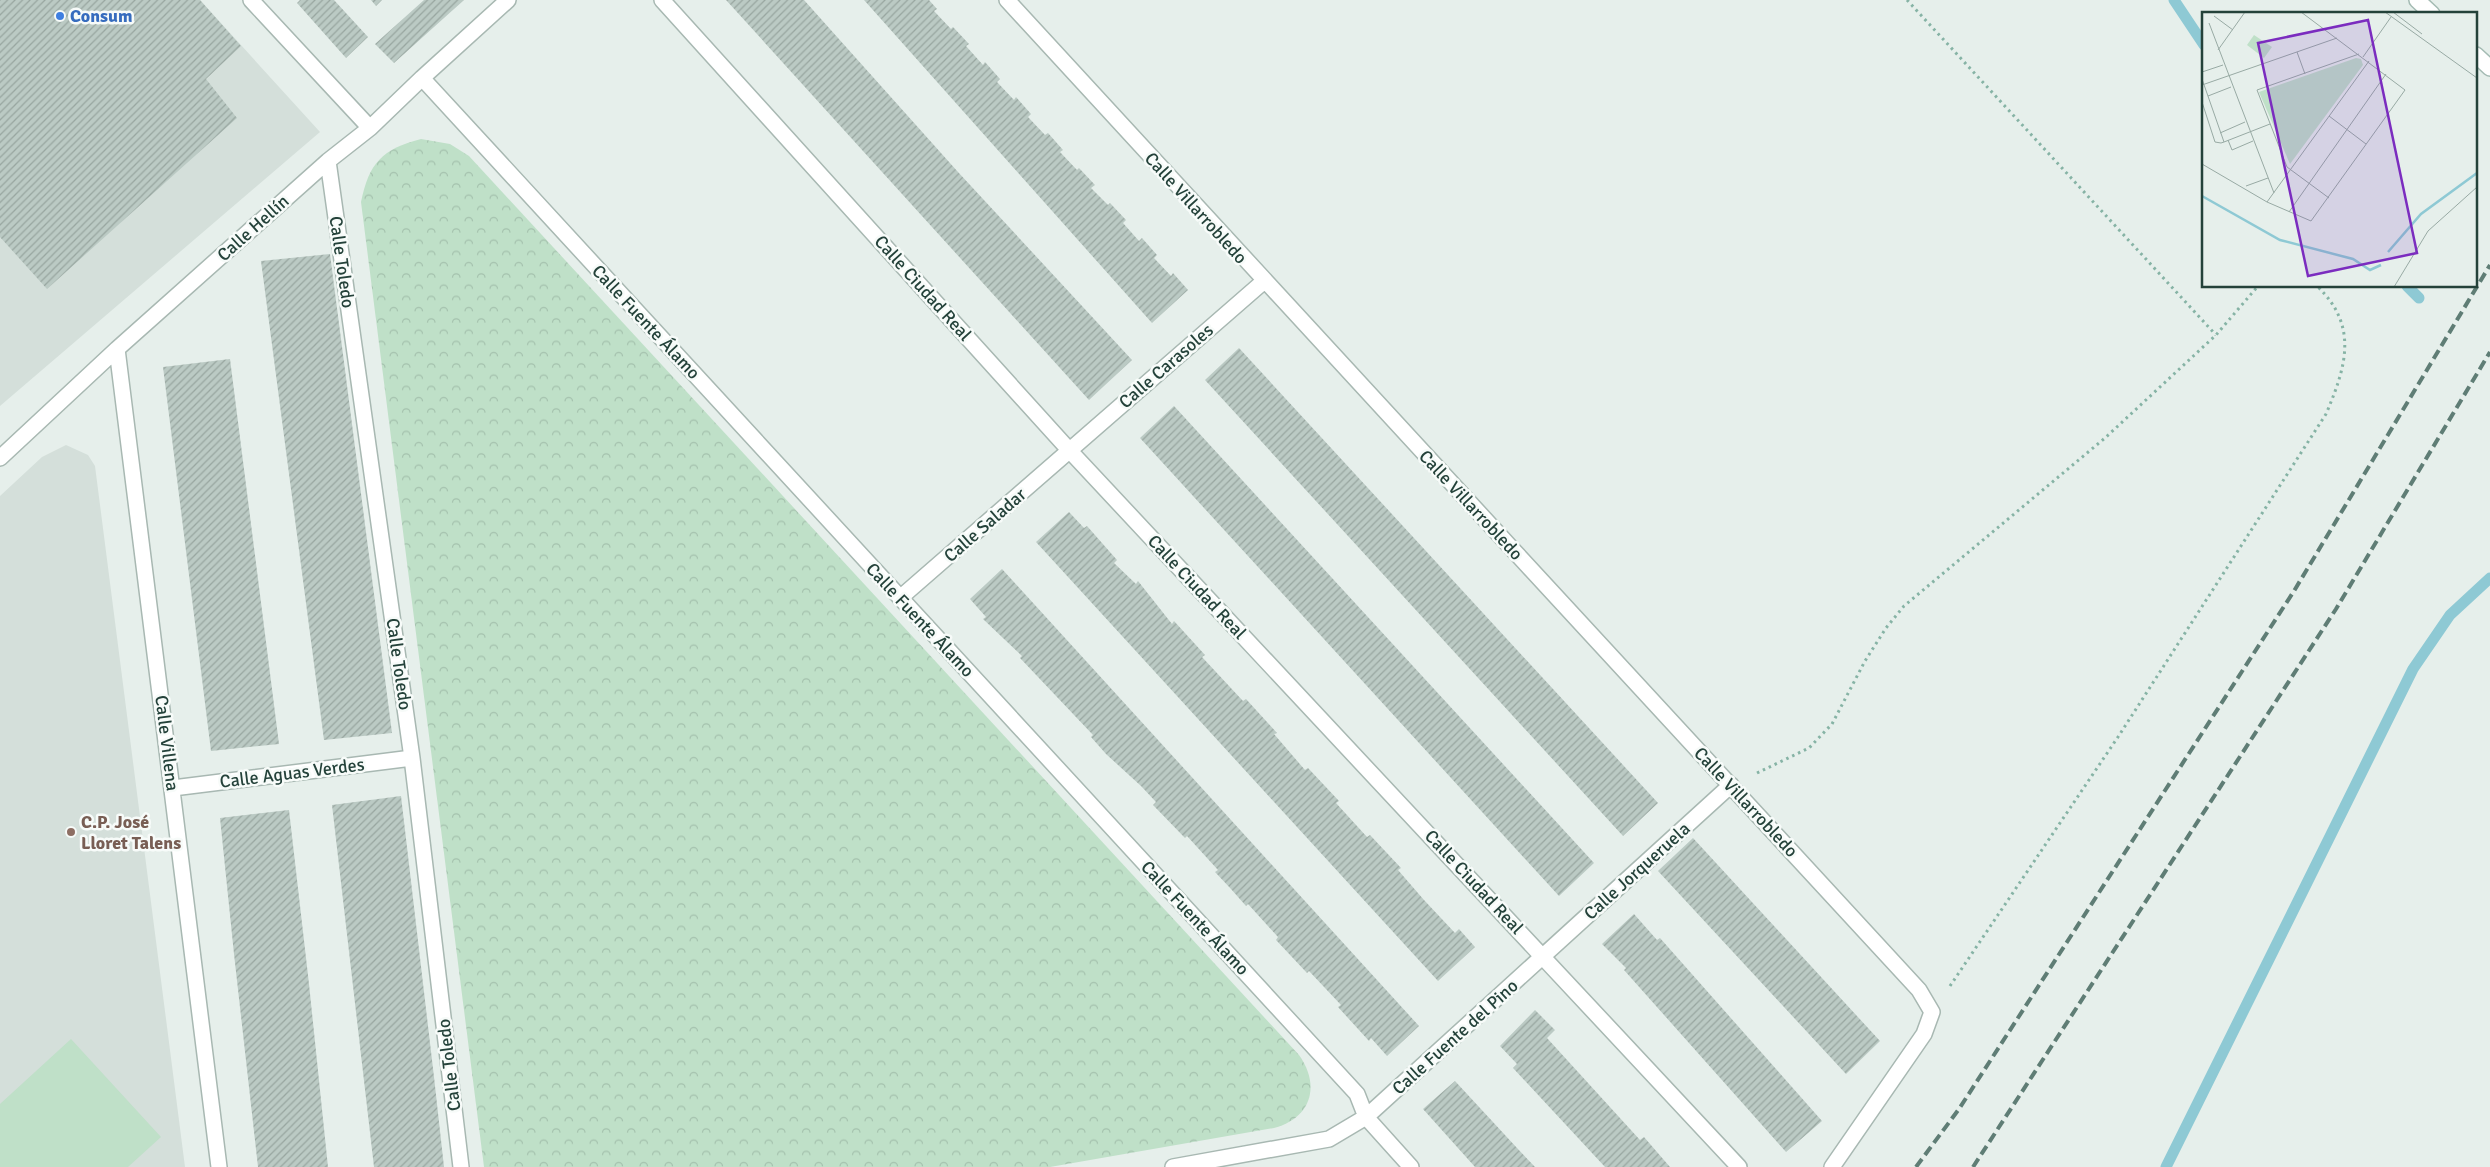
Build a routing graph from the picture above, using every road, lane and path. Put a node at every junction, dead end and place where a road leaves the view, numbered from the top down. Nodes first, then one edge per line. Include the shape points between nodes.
1 (251, 0) edge
2 (508, 0) edge
3 (662, 0) edge
4 (1007, 0) edge
5 (1907, 0) edge
6 (2417, 0) edge
7 (2430, 12) edge
8 (2478, 57) edge
9 (2490, 68) edge
10 (422, 78) junction
11 (370, 128) junction
12 (328, 161) junction
13 (1262, 282) junction
14 (2256, 288) edge
15 (2319, 288) edge
16 (2216, 335) junction
17 (117, 349) junction
18 (1070, 451) junction
19 (0, 458) edge
20 (900, 598) junction
21 (412, 758) junction
22 (1731, 785) junction
23 (173, 788) junction
24 (1543, 957) junction
25 (1932, 1012) junction
26 (1366, 1117) junction
27 (219, 1167) edge
28 (461, 1167) edge
29 (1173, 1167) edge
30 (1411, 1167) edge
31 (1739, 1167) edge
32 (1832, 1167) edge

1 - 11 street
2 - 10 street, Calle Hellín
3 - 18 street, Calle Ciudad Real
4 - 13 street, Calle Villarrobledo
5 - 16 path
6 - 7 street
8 - 9 street
10 - 11 street, Calle Hellín
10 - 20 street, Calle Fuente Álamo
11 - 12 street, Calle Hellín
12 - 17 street, Calle Hellín
12 - 21 street, Calle Toledo
13 - 18 street, Calle Carasoles
13 - 22 street, Calle Villarrobledo
14 - 16 path
15 - 25 path via 2340,316 2344,344 2342,373 2326,414 2118,737
16 - 22 path via 2105,438 1904,606 1865,661 1832,724 1809,748
17 - 19 street, Calle Hellín
17 - 23 street, Calle Villena
18 - 20 street, Calle Saladar
18 - 24 street, Calle Ciudad Real
20 - 26 street, Calle Fuente Álamo via 1357,1094
21 - 23 street, Calle Aguas Verdes
21 - 28 street, Calle Toledo
22 - 24 street, Calle Jorqueruela
22 - 25 street, Calle Villarrobledo via 1919,990
23 - 27 street, Calle Villena
24 - 26 street, Calle Fuente del Pino
24 - 31 street, Calle Ciudad Real
25 - 32 street via 1924,1034
26 - 29 street, Calle Fuente del Pino via 1329,1139
26 - 30 street, Calle Fuente Álamo

